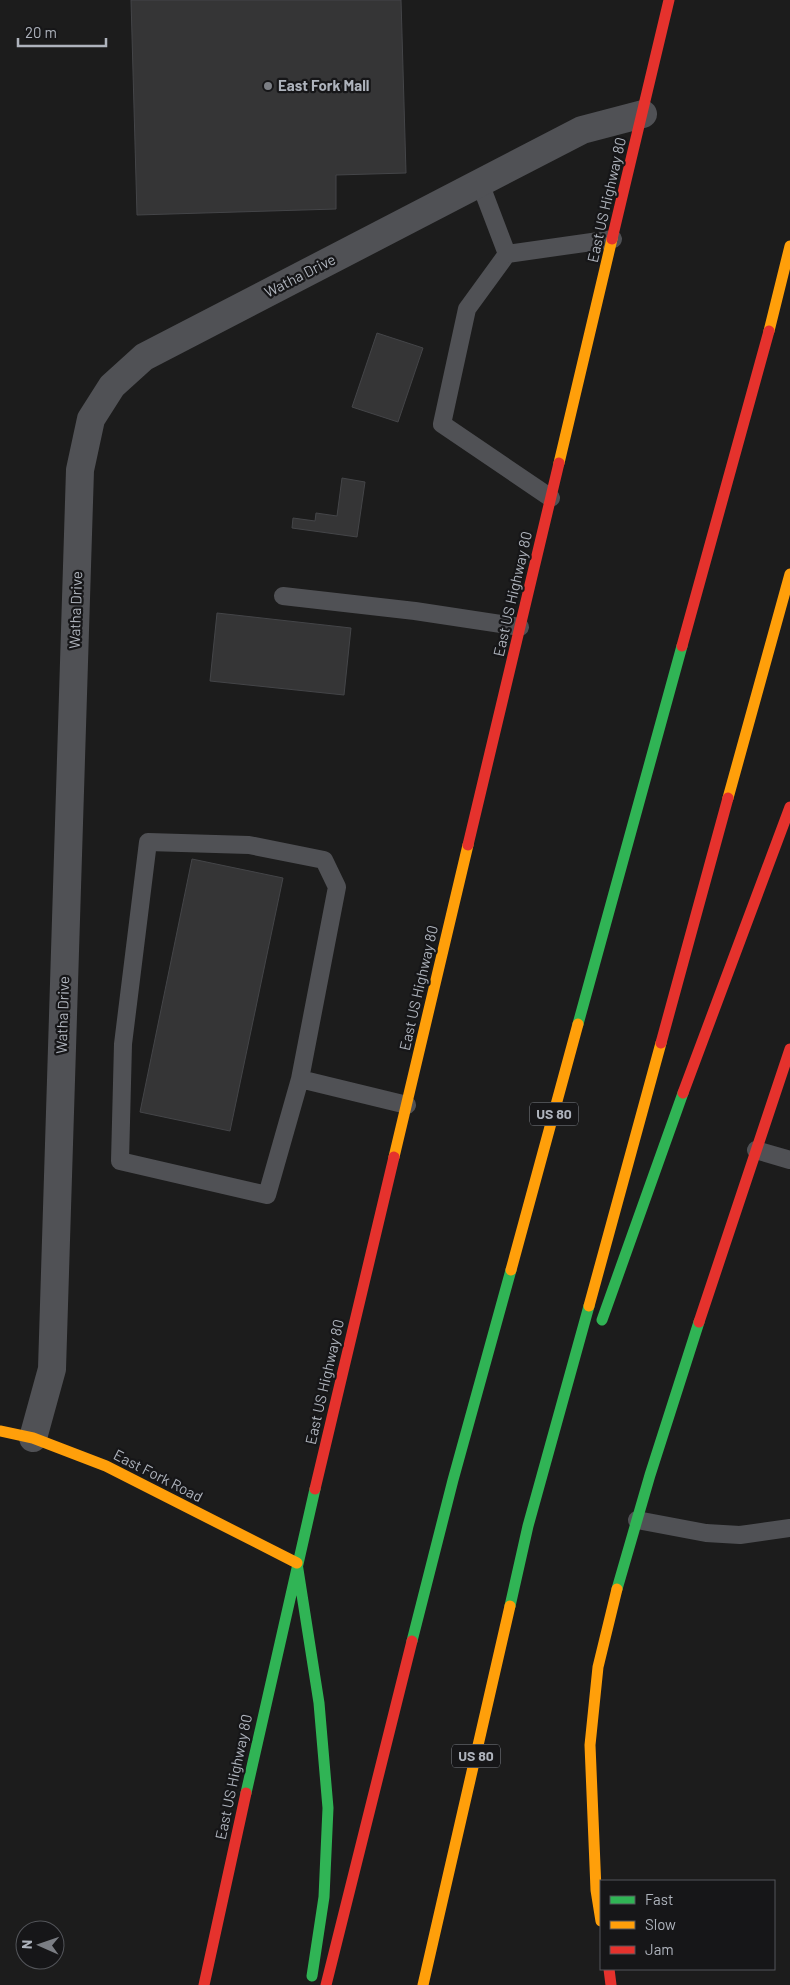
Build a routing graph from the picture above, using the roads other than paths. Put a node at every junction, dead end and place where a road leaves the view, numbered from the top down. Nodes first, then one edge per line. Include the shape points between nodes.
1 (669, 0) edge
2 (643, 114) junction
3 (480, 183) junction
4 (613, 238) junction
5 (790, 246) edge
6 (508, 254) junction
7 (551, 498) junction
8 (790, 574) edge
9 (283, 596) dead end
10 (520, 626) junction
11 (790, 807) edge
12 (790, 1049) edge
13 (300, 1079) junction
14 (406, 1105) junction
15 (756, 1150) junction
16 (790, 1160) edge
17 (598, 1331) dead end
18 (582, 1377) dead end
19 (0, 1431) edge
20 (33, 1438) junction
21 (637, 1520) junction
22 (528, 1526) junction
23 (790, 1528) edge
24 (297, 1563) junction
25 (600, 1915) edge
26 (609, 1970) edge
27 (204, 1985) edge
28 (311, 1985) edge
29 (326, 1985) edge
30 (423, 1985) edge
31 (611, 1985) edge

1 - 2 main road, East US Highway 80
2 - 3 street, Watha Drive via 582,130
2 - 4 main road, East US Highway 80
3 - 6 lane
3 - 20 street, Watha Drive via 144,357 112,386 91,419 80,470 52,1369
4 - 6 lane
4 - 7 main road, East US Highway 80
5 - 29 main road, US 80 via 453,1480
6 - 7 lane via 468,309 442,424
7 - 10 main road, East US Highway 80
8 - 22 main road, US 80
9 - 10 lane
10 - 14 main road, East US Highway 80
11 - 17 main road via 714,1005
12 - 15 main road
13 - 13 lane via 267,1194 120,1161 123,1044 148,842 249,846 324,860 338,887
13 - 14 lane
14 - 24 main road, East US Highway 80
15 - 16 lane
15 - 21 main road
18 - 22 main road
19 - 20 main road, East Fork Road
20 - 24 main road, East Fork Road via 106,1466
21 - 23 lane via 706,1534 740,1535
21 - 25 main road via 598,1667 590,1746 596,1890
22 - 30 main road, US 80
24 - 27 main road, East US Highway 80
24 - 28 main road via 319,1703 328,1808 324,1897
26 - 31 main road

